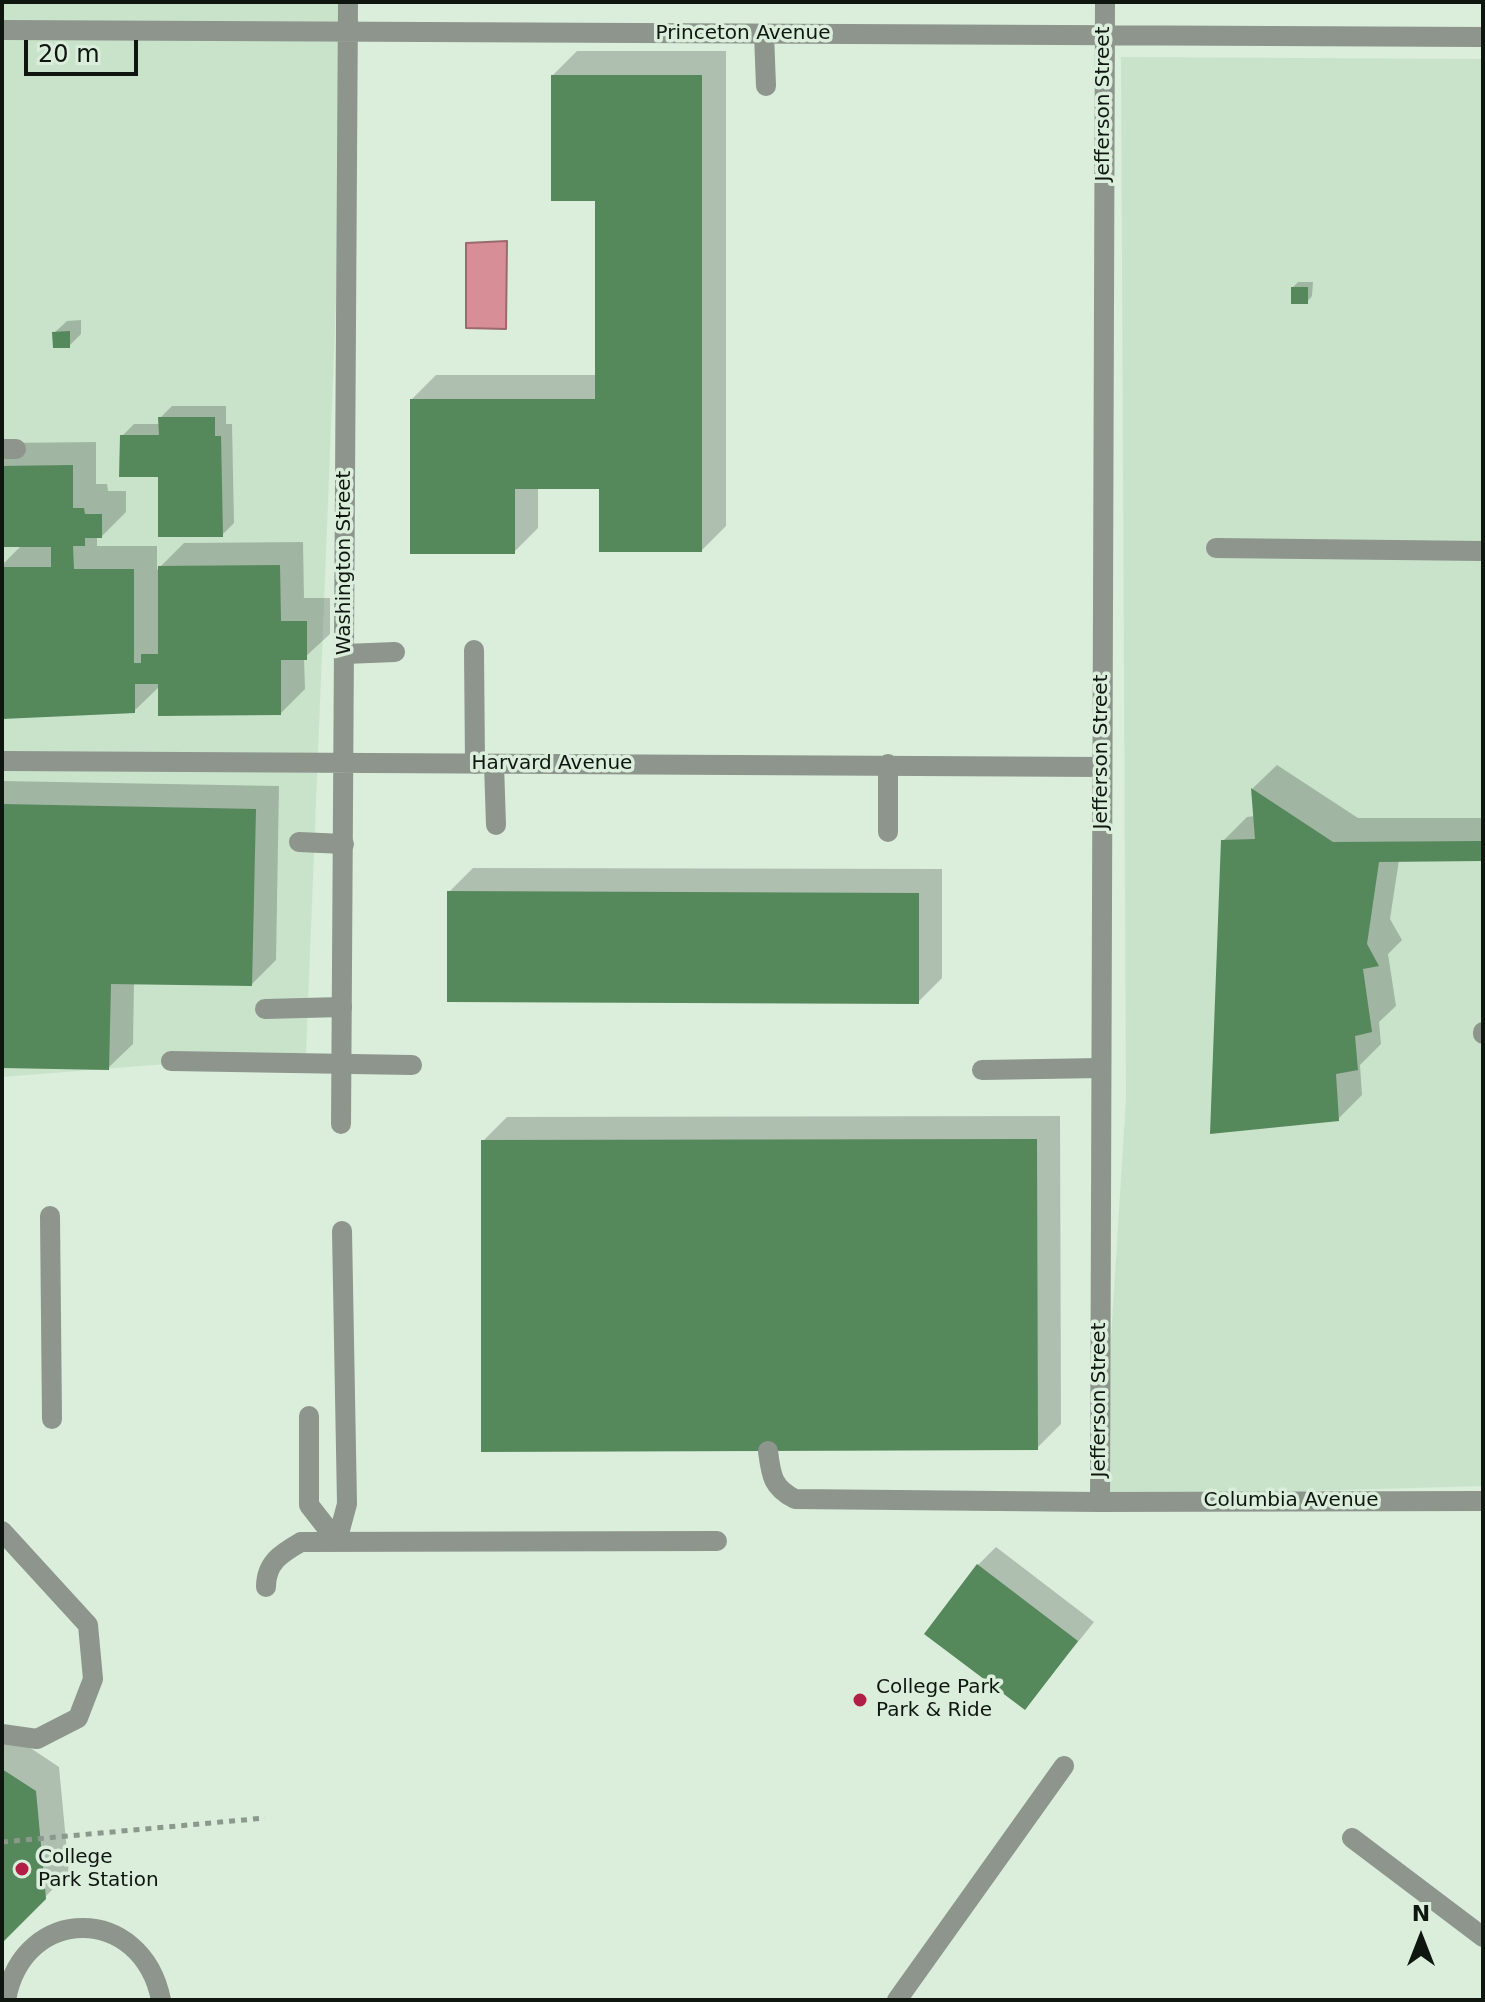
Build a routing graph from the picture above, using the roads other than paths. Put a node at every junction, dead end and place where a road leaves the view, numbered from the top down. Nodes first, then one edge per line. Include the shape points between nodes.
1 (348, 2) edge
2 (1105, 2) edge
3 (2, 30) edge
4 (348, 32) junction
5 (764, 34) junction
6 (1105, 35) junction
7 (1483, 37) edge
8 (766, 86) dead end
9 (1216, 548) dead end
10 (1483, 551) edge
11 (474, 650) dead end
12 (395, 652) dead end
13 (345, 654) junction
14 (2, 761) edge
15 (344, 763) junction
16 (484, 764) junction
17 (888, 764) junction
18 (1102, 767) junction
19 (496, 825) dead end
20 (888, 832) dead end
21 (299, 842) dead end
22 (344, 844) junction
23 (342, 1007) junction
24 (265, 1009) dead end
25 (171, 1061) dead end
26 (342, 1064) junction
27 (412, 1065) dead end
28 (1101, 1068) junction
29 (982, 1070) dead end
30 (341, 1124) dead end
31 (50, 1216) dead end
32 (342, 1231) dead end
33 (309, 1416) dead end
34 (52, 1419) dead end
35 (768, 1451) dead end
36 (1483, 1501) edge
37 (1100, 1502) junction
38 (2, 1531) edge
39 (337, 1541) junction
40 (717, 1541) dead end
41 (266, 1587) dead end
42 (2, 1734) edge
43 (1064, 1766) dead end
44 (1352, 1838) dead end
45 (1483, 1937) edge
46 (6, 2000) edge
47 (161, 2000) edge
48 (897, 2000) edge

1 - 4 street, Washington Street
2 - 6 street, Jefferson Street
3 - 4 street, Princeton Avenue
4 - 5 street, Princeton Avenue
4 - 13 street, Washington Street
5 - 6 street, Princeton Avenue
5 - 8 street
6 - 7 street, Princeton Avenue
6 - 18 street, Jefferson Street
9 - 10 street
11 - 16 street
12 - 13 street
13 - 15 street, Washington Street
14 - 15 street, Harvard Avenue
15 - 16 street, Harvard Avenue
15 - 22 street, Washington Street
16 - 17 street, Harvard Avenue
16 - 19 street
17 - 18 street, Harvard Avenue
17 - 20 street
18 - 28 street, Jefferson Street
21 - 22 street
22 - 23 street, Washington Street
23 - 24 street
23 - 26 street, Washington Street
25 - 26 street
26 - 27 street
26 - 30 street, Washington Street
28 - 29 street
28 - 37 street, Jefferson Street
31 - 34 street
32 - 39 street via 347,1504
33 - 39 street via 309,1505
35 - 37 street, Columbia Avenue via 771,1479 779,1491 795,1499
36 - 37 street, Columbia Avenue
38 - 42 street via 88,1625 93,1679 78,1718 37,1739
39 - 40 street
39 - 41 street via 301,1542 278,1555 266,1575
43 - 48 street
44 - 45 street
46 - 47 street via 9,1979 22,1956 44,1938 69,1929 96,1928 121,1937 142,1954 157,1977

